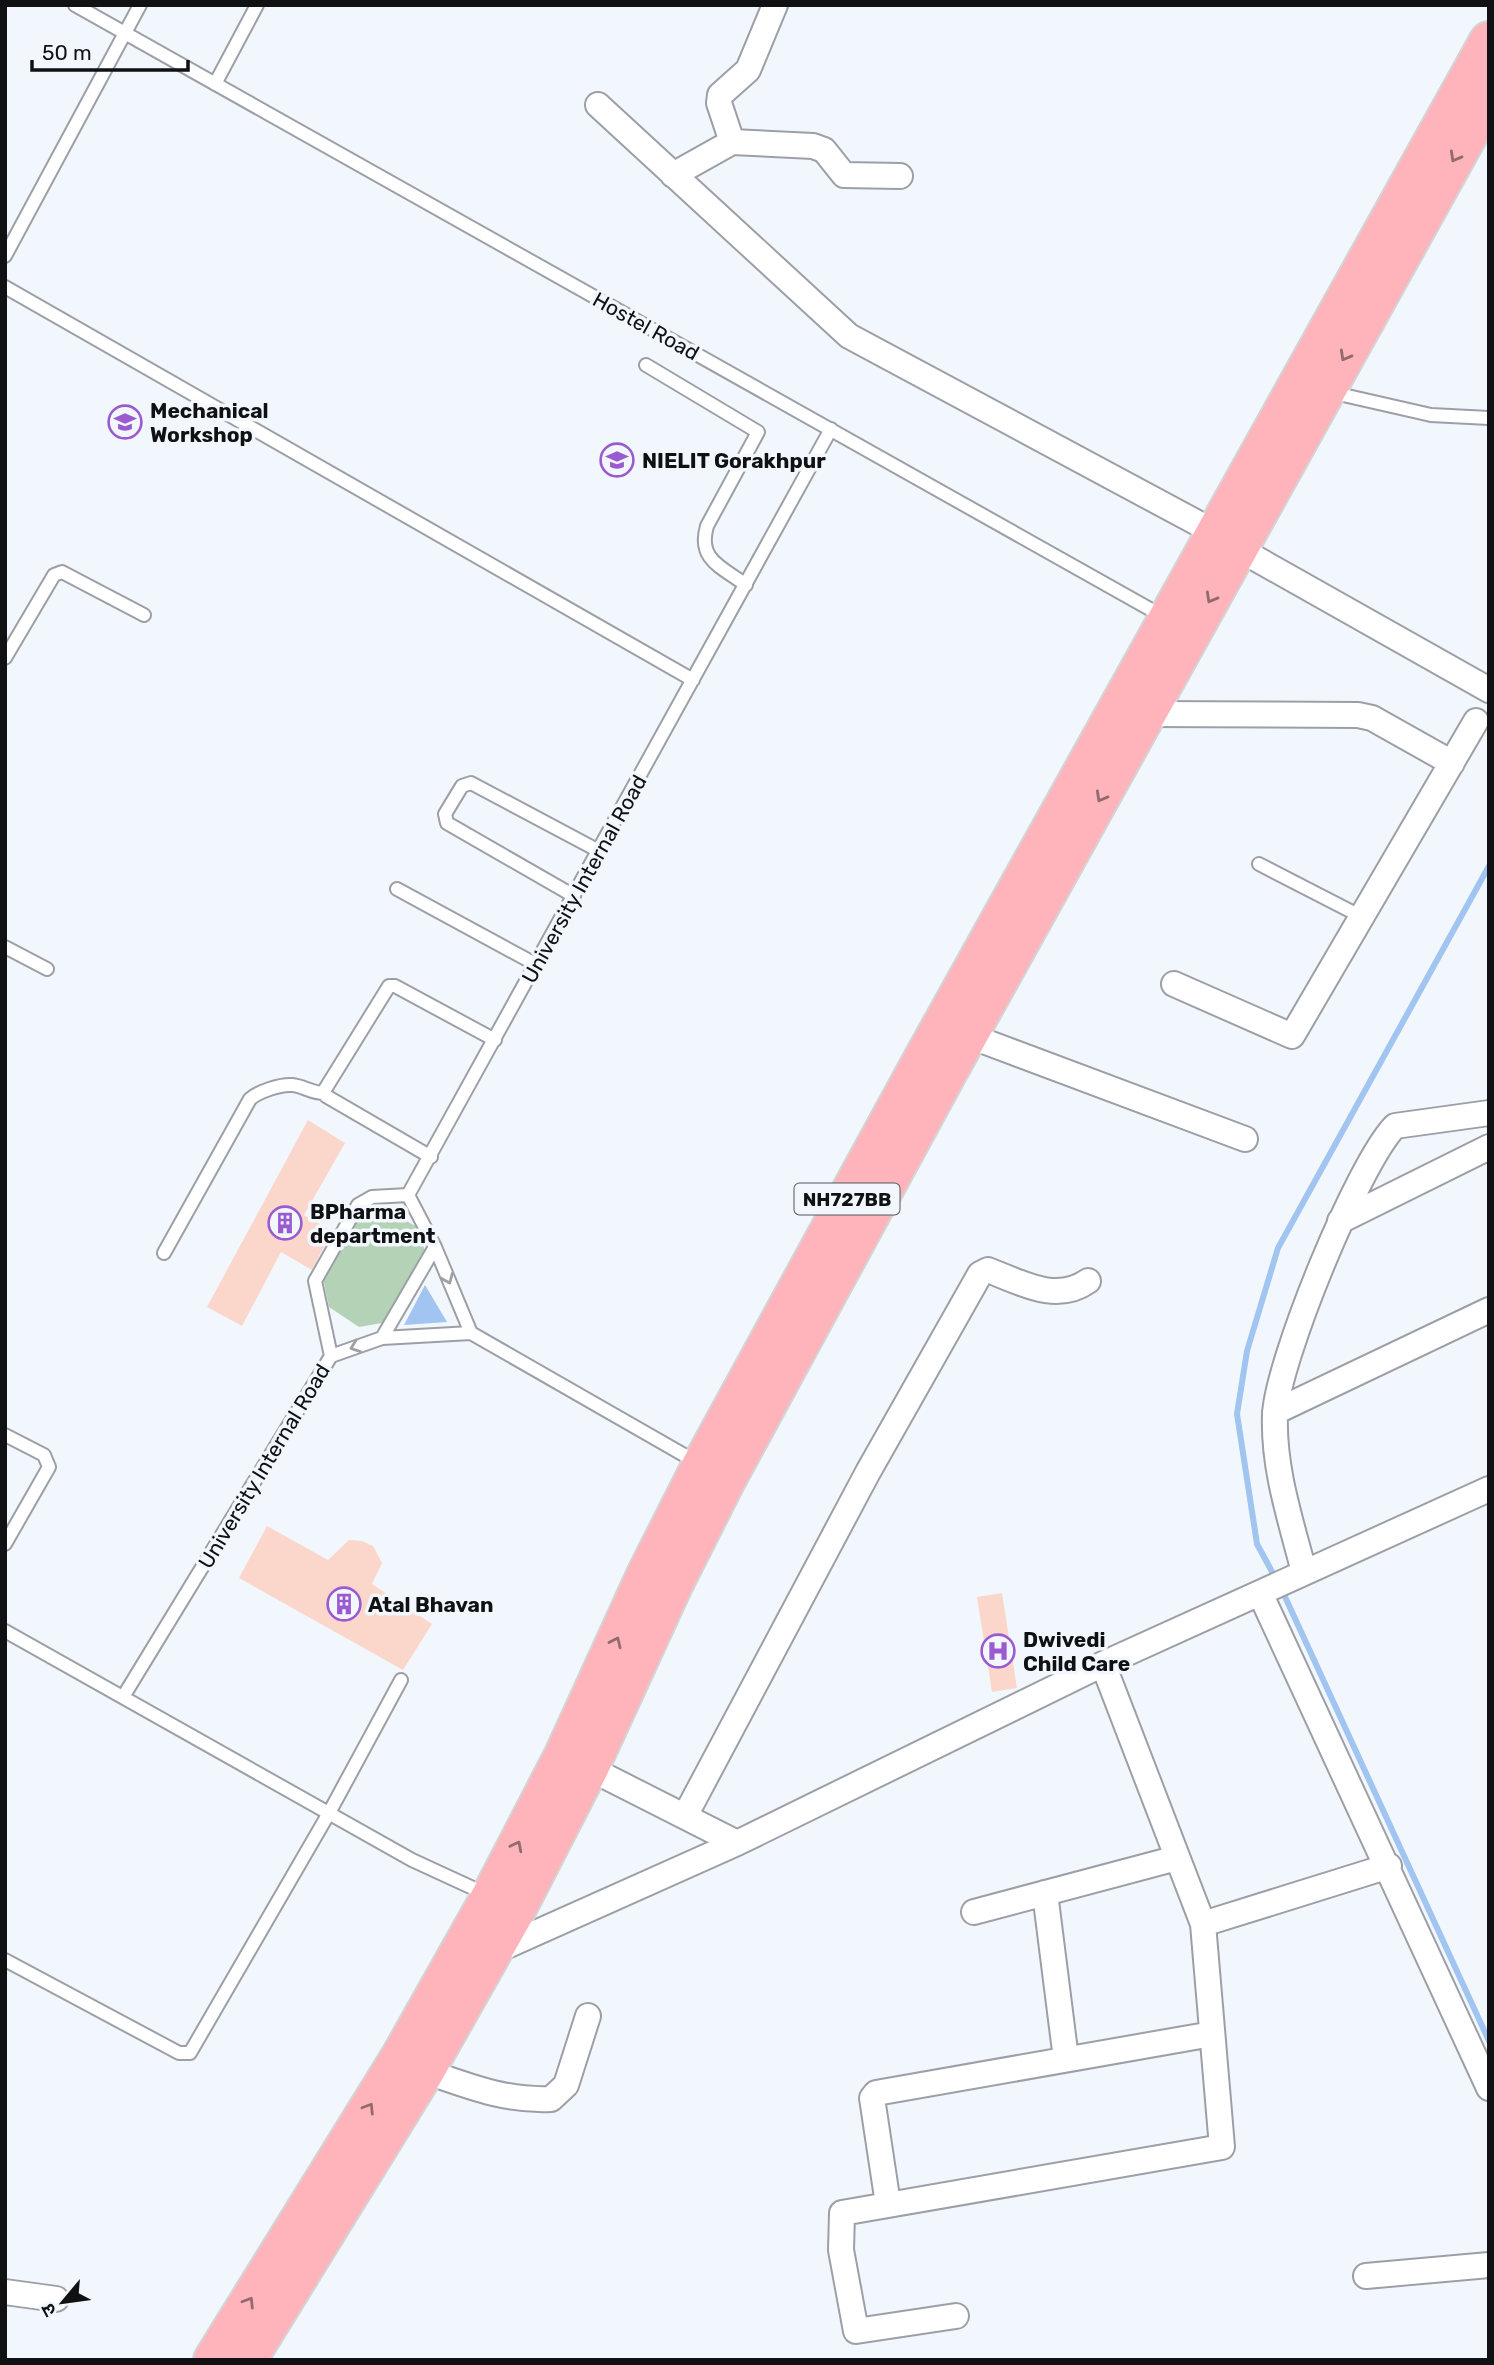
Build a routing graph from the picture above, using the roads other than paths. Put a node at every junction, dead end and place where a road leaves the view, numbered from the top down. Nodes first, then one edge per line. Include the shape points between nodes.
1 (75, 5) edge
2 (140, 5) edge
3 (257, 5) edge
4 (775, 5) edge
5 (125, 33) junction
6 (1489, 41) edge
7 (215, 84) junction
8 (1489, 97) edge
9 (598, 105) dead end
10 (732, 142) junction
11 (673, 175) junction
12 (900, 176) dead end
13 (5, 256) edge
14 (5, 287) edge
15 (646, 366) dead end
16 (1326, 391) junction
17 (1489, 418) edge
18 (831, 429) junction
19 (1227, 541) junction
20 (746, 584) junction
21 (144, 615) dead end
22 (1180, 625) junction
23 (5, 659) edge
24 (693, 680) junction
25 (1489, 690) edge
26 (1147, 714) junction
27 (1476, 721) dead end
28 (1452, 763) junction
29 (599, 851) junction
30 (1259, 864) dead end
31 (397, 889) dead end
32 (575, 896) junction
33 (1362, 918) junction
34 (5, 947) edge
35 (537, 965) junction
36 (47, 969) dead end
37 (1174, 984) dead end
38 (970, 1037) junction
39 (495, 1040) junction
40 (324, 1093) junction
41 (1489, 1113) edge
42 (1245, 1139) dead end
43 (1489, 1147) edge
44 (432, 1157) junction
45 (408, 1195) junction
46 (1340, 1221) junction
47 (435, 1247) junction
48 (164, 1253) dead end
49 (1088, 1281) dead end
50 (1489, 1310) edge
51 (471, 1333) junction
52 (382, 1338) junction
53 (331, 1356) junction
54 (1275, 1412) junction
55 (5, 1435) edge
56 (714, 1473) junction
57 (1489, 1489) edge
58 (5, 1544) edge
59 (1280, 1584) junction
60 (5, 1631) edge
61 (1103, 1664) junction
62 (401, 1680) dead end
63 (122, 1697) junction
64 (589, 1768) junction
65 (329, 1814) junction
66 (685, 1816) junction
67 (737, 1843) junction
68 (1177, 1858) junction
69 (1389, 1866) junction
70 (1045, 1893) junction
71 (491, 1896) junction
72 (974, 1912) dead end
73 (1203, 1924) junction
74 (476, 1951) junction
75 (5, 1960) edge
76 (588, 2016) dead end
77 (1212, 2034) junction
78 (1066, 2059) junction
79 (425, 2071) junction
80 (1489, 2088) edge
81 (888, 2204) junction
82 (1489, 2265) edge
83 (1366, 2276) dead end
84 (5, 2292) edge
85 (56, 2300) dead end
86 (956, 2316) dead end
87 (213, 2360) edge
88 (247, 2360) edge

1 - 5 lane, Hostel Road
2 - 5 lane
3 - 7 lane
4 - 10 street via 748,71 720,95
5 - 7 lane, Hostel Road
5 - 13 lane
6 - 19 highway, NH727BB
7 - 18 lane, Hostel Road
8 -> 16 highway, NH727BB
9 - 11 street
10 - 11 street
10 - 12 street via 813,146 824,150 844,175
11 - 19 street via 849,336
14 - 24 lane
15 - 20 lane via 758,432 703,541 707,554
16 - 17 lane via 1431,415
16 - 19 highway, NH727BB
18 - 20 lane, University Internal Road
18 - 22 lane, Hostel Road
19 - 22 highway, NH727BB
19 - 25 street
20 - 24 lane, University Internal Road
21 - 23 lane via 62,572 54,575
22 - 26 highway, NH727BB
22 - 56 highway, NH727BB
24 - 29 lane, University Internal Road
26 - 28 street via 1358,715 1372,718
26 -> 38 highway, NH727BB
27 - 28 street
28 - 33 street
29 - 32 lane, University Internal Road
29 - 32 lane via 471,783 463,786 445,814 447,823
30 - 33 lane
31 - 35 lane
32 - 35 lane, University Internal Road
33 - 37 street via 1293,1036
34 - 36 lane
35 - 39 lane, University Internal Road
38 - 42 street
38 - 56 highway, NH727BB
39 - 40 lane via 389,986
39 - 44 lane, University Internal Road
40 - 44 lane
40 - 48 lane via 293,1085 250,1099
41 - 46 street via 1395,1126
43 - 46 street
44 - 45 lane, University Internal Road
45 - 47 lane
45 - 53 lane via 372,1197 358,1205 315,1280
46 - 54 street via 1284,1368
47 -> 51 lane
47 - 52 lane
49 - 66 street via 1070,1291 1055,1292 988,1270 980,1274 868,1472
50 - 54 street
51 - 52 lane, University Internal Road
51 - 56 lane
52 -> 53 lane, University Internal Road
53 - 63 lane, University Internal Road
54 - 59 street via 1284,1494
55 - 58 lane via 44,1455 49,1467
56 - 64 highway, NH727BB via 673,1585
71 -> 56 highway, NH727BB via 564,1755 648,1573
57 - 59 street
59 - 61 street
59 - 69 street
60 - 63 lane
61 - 67 street
61 - 68 street
62 - 65 lane
63 - 65 lane
64 - 66 street
64 - 74 highway, NH727BB
65 - 71 lane via 412,1860
65 - 75 lane via 190,2053 179,2053
66 - 67 street
67 - 74 street
68 - 70 street
68 - 73 street
69 - 73 street
69 - 80 street
70 - 72 street
70 - 78 street
71 - 74 highway, NH727BB
73 - 77 street
74 - 79 highway, NH727BB
87 -> 74 highway, NH727BB via 401,2056
76 - 79 street via 566,2085 551,2099 498,2096
77 - 78 street
77 - 81 street via 1222,2141 1217,2150
78 - 81 street via 876,2093 872,2098
79 - 88 highway, NH727BB
81 - 86 street via 846,2211 840,2217 841,2250 856,2332
82 - 83 street
84 - 85 street

